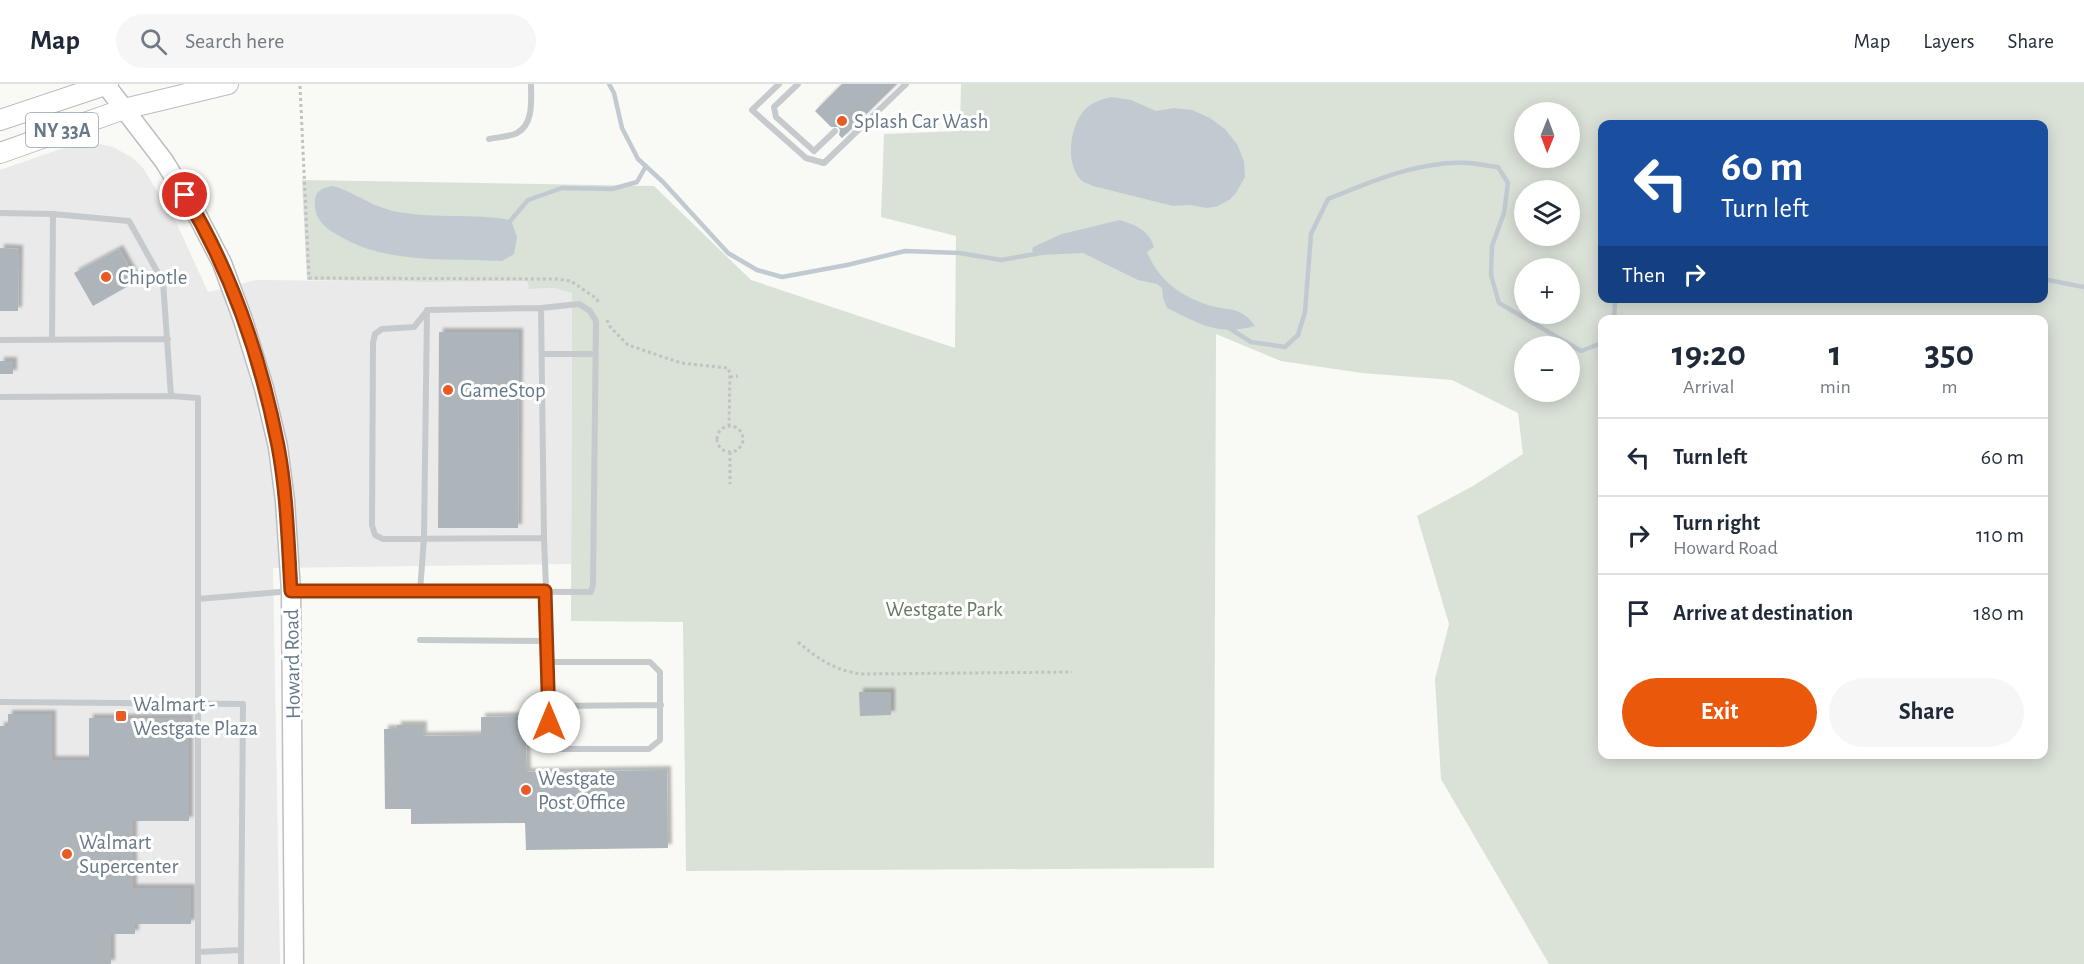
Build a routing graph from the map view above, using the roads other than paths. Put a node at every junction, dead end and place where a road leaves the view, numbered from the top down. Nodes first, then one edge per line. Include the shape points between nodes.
1 (106, 84) edge
2 (228, 84) edge
3 (531, 84) edge
4 (779, 84) edge
5 (798, 84) edge
6 (906, 84) edge
7 (124, 109) junction
8 (0, 120) edge
9 (835, 131) dead end
10 (489, 139) dead end
11 (0, 153) edge
12 (0, 213) edge
13 (54, 214) junction
14 (541, 308) junction
15 (428, 310) junction
16 (52, 339) junction
17 (168, 339) junction
18 (0, 340) edge
19 (542, 354) junction
20 (595, 354) junction
21 (171, 396) junction
22 (0, 397) edge
23 (424, 538) junction
24 (544, 538) junction
25 (291, 591) junction
26 (420, 591) junction
27 (545, 591) junction
28 (198, 599) junction
29 (420, 640) dead end
30 (546, 641) junction
31 (549, 662) junction
32 (0, 702) edge
33 (198, 703) junction
34 (661, 705) junction
35 (549, 706) junction
36 (241, 950) junction
37 (198, 952) junction
38 (198, 964) edge
39 (242, 964) edge
40 (294, 964) edge

1 - 7 main road, Howard Road
1 - 8 main road, NY 33A
2 - 7 main road, NY 33A
3 - 10 lane via 528,122 518,133
4 - 6 lane via 752,110 806,158 824,163
5 - 9 lane via 774,107 776,117 814,151
7 - 11 main road, NY 33A
7 - 25 main road, Howard Road via 164,161 195,213 222,263 243,320 278,447
12 - 13 lane
13 - 16 lane
13 - 17 lane via 129,221 163,282
14 - 15 lane
14 - 19 lane
14 - 20 lane via 579,304 590,311 596,321
15 - 23 lane
15 - 23 lane via 414,327 382,329 375,334 373,343 372,525 375,535 383,539
16 - 17 lane
16 - 18 lane
17 - 21 lane
19 - 20 lane
19 - 24 lane
20 - 27 lane via 593,585 591,591
21 - 22 lane
21 - 28 lane via 198,398
23 - 24 lane
23 - 26 lane
24 - 27 lane
25 - 26 lane
25 - 28 lane
25 - 40 main road, Howard Road
26 - 27 lane
27 - 30 lane
28 - 33 lane
29 - 30 lane
30 - 31 lane
31 - 34 lane via 650,662 660,672
31 - 35 lane
32 - 33 lane
33 - 36 lane via 243,704
33 - 37 lane
34 - 35 lane
34 - 35 lane via 660,740 649,749 560,749 549,739
36 - 37 lane
36 - 39 lane
37 - 38 lane

